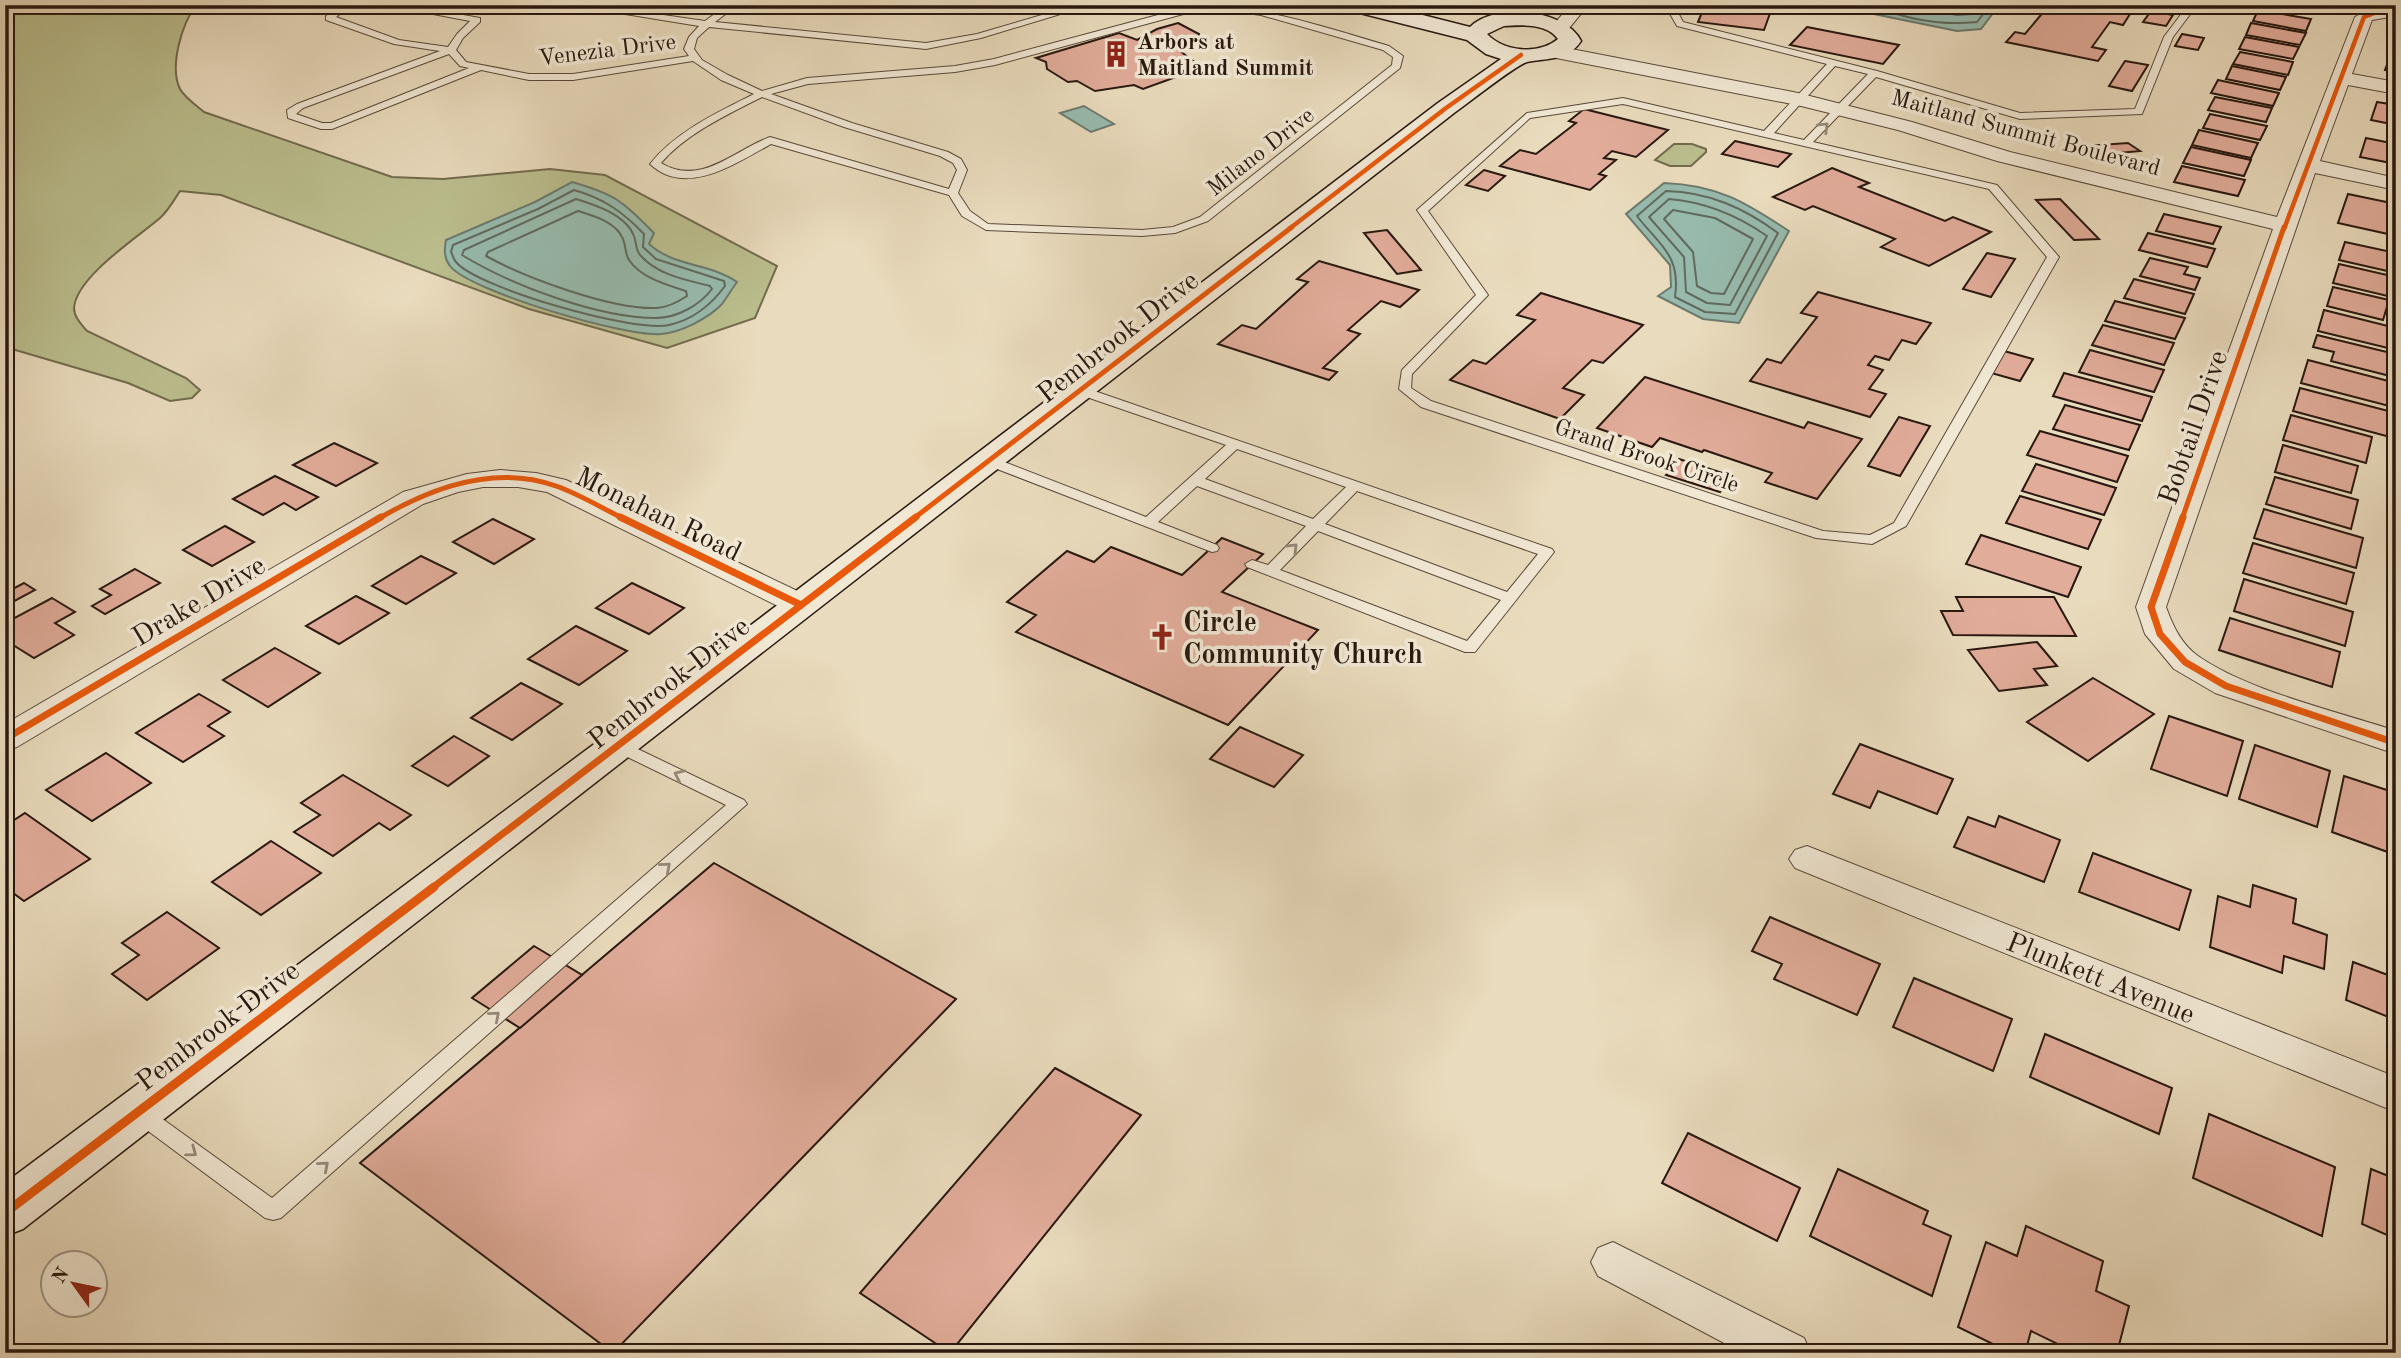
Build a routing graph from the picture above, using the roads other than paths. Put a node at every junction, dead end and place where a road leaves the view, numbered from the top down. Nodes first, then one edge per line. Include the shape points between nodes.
1 (347, 5) edge
2 (390, 5) edge
3 (574, 5) edge
4 (733, 5) edge
5 (1086, 5) edge
6 (1227, 5) edge
7 (1356, 5) edge
8 (1428, 5) edge
9 (1550, 5) edge
10 (1579, 5) edge
11 (1669, 5) edge
12 (2193, 5) edge
13 (1221, 6) edge
14 (2396, 11) edge
15 (1516, 19) junction
16 (707, 24) junction
17 (1482, 33) junction
18 (1562, 39) junction
19 (451, 50) junction
20 (1521, 55) junction
21 (692, 58) junction
22 (1832, 64) junction
23 (478, 68) junction
24 (1874, 73) junction
25 (2341, 78) junction
26 (2396, 88) edge
27 (764, 93) junction
28 (1798, 99) junction
29 (1446, 108) junction
30 (1841, 109) junction
31 (1767, 134) junction
32 (1806, 144) junction
33 (2309, 165) junction
34 (2396, 184) edge
35 (953, 193) junction
36 (2285, 225) junction
37 (1080, 390) junction
38 (1236, 443) junction
39 (989, 461) junction
40 (1195, 480) junction
41 (1355, 485) junction
42 (413, 498) joint
43 (1147, 524) junction
44 (1316, 525) junction
45 (1212, 548) dead end
46 (1252, 564) dead end
47 (1270, 571) junction
48 (1510, 598) junction
49 (801, 605) junction
50 (5, 739) edge
51 (2396, 743) edge
52 (619, 746) junction
53 (1807, 859) dead end
54 (2396, 1095) edge
55 (137, 1112) junction
56 (5, 1213) edge
57 (1613, 1262) dead end
58 (1788, 1353) edge

1 - 19 lane, Venezia Drive via 329,18 397,42
2 - 19 lane via 477,20
3 - 16 lane
4 - 16 lane
5 - 16 lane via 926,46
6 - 13 lane, Milano Drive
7 - 17 street
8 - 17 street
9 - 15 street
10 - 18 street
11 - 22 lane via 1681,24
12 - 24 lane via 2169,37 2139,112 2020,116
13 - 27 lane, Milano Drive via 1186,10 995,62 807,81
13 - 35 lane, Milano Drive via 1386,48 1398,56 1397,66 1204,219 1175,230 1142,233 986,227 969,218
14 - 25 street, Bobtail Drive via 2364,17
15 - 17 street
15 - 18 street via 1533,20
16 - 21 lane via 691,41
17 - 20 street via 1490,48
17 - 29 street, Pembrook Drive via 1475,60
18 - 20 street
18 - 28 street, Maitland Summit Boulevard
19 - 23 lane, Venezia Drive via 463,64
19 - 23 lane via 300,106 291,116 321,126 337,125
20 - 29 street, Pembrook Drive
21 - 23 lane, Venezia Drive via 573,77 529,78
21 - 27 lane via 712,72
22 - 24 lane
22 - 28 lane
24 - 30 lane
25 - 26 street
25 - 33 street, Bobtail Drive
27 - 35 lane via 797,109 944,154 962,170
27 - 35 lane, Milano Drive via 723,113 666,151 655,164 665,173 687,177 709,172 770,139
28 - 30 street, Maitland Summit Boulevard
28 - 31 lane
29 - 37 street, Pembrook Drive
32 -> 30 lane
30 - 36 street, Maitland Summit Boulevard via 2004,157
31 - 32 lane, Grand Brook Circle
31 - 32 lane, Grand Brook Circle via 1623,101 1527,116 1422,210 1482,295 1406,373 1405,388 1426,404 1821,535 1872,540 1899,526 2053,257 1993,187
33 - 34 street
33 - 36 street, Bobtail Drive
36 - 51 street, Bobtail Drive via 2151,607 2160,634 2185,662 2226,686
37 - 38 lane
37 - 39 street, Pembrook Drive
38 - 40 lane
38 - 41 lane
39 - 43 lane
39 - 49 street, Pembrook Drive
40 - 43 lane
40 - 44 lane
41 - 44 lane
41 - 48 lane via 1547,552
42 - 49 street, Monahan Road via 450,484 488,477 525,478 556,486
42 - 50 street, Drake Drive
43 - 45 lane
47 -> 44 lane
44 - 48 lane
46 - 47 lane
47 - 48 lane via 1469,648
49 - 52 street, Pembrook Drive
52 - 55 street, Pembrook Drive
55 -> 52 lane via 273,1211 738,804
53 - 54 street, Plunkett Avenue
55 - 56 street, Pembrook Drive
57 - 58 street

